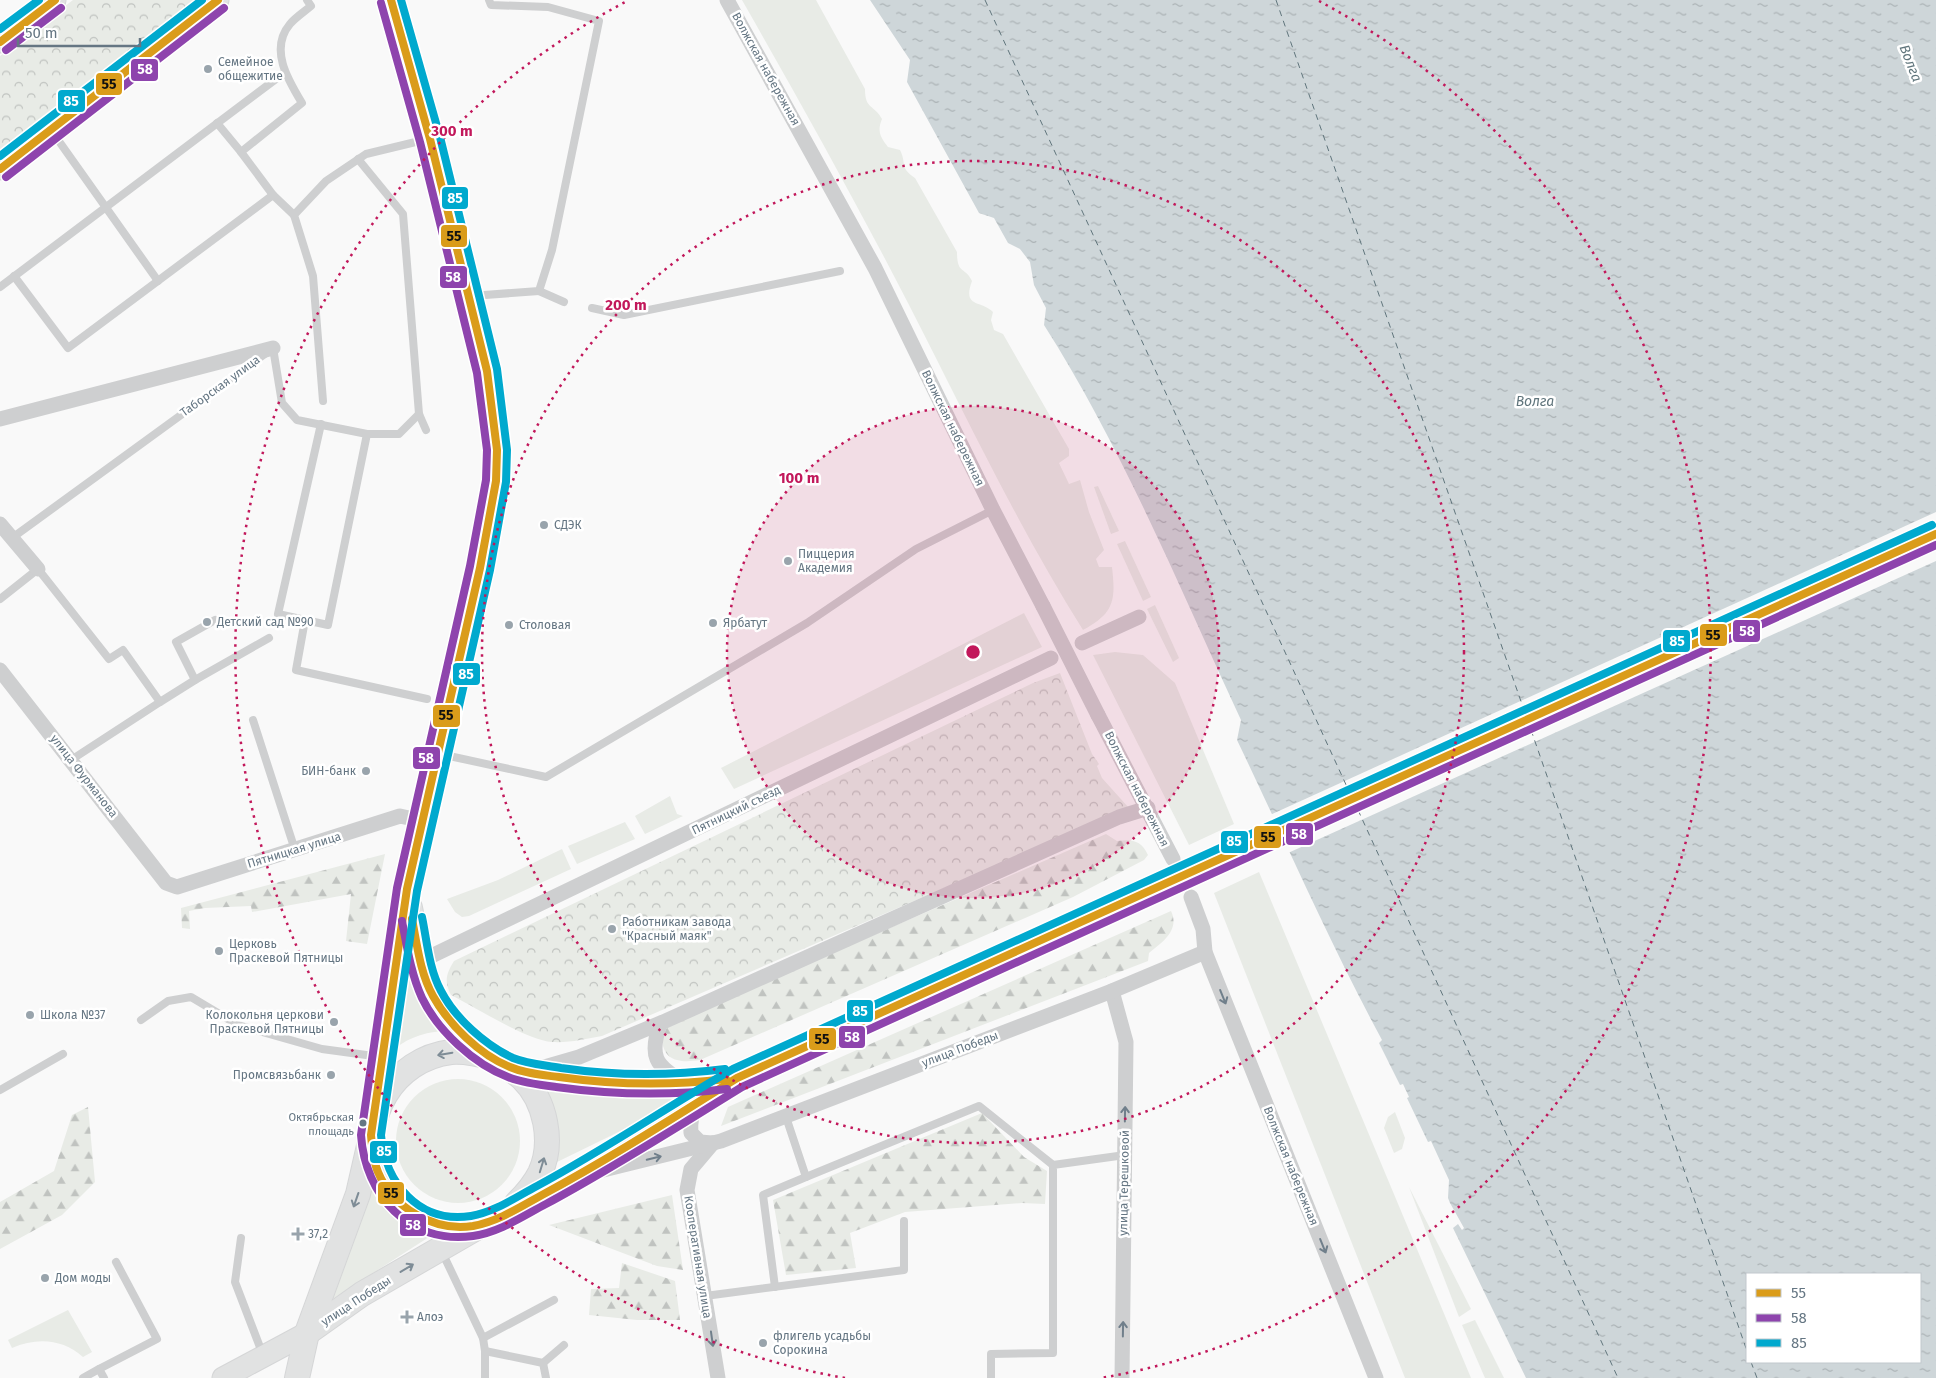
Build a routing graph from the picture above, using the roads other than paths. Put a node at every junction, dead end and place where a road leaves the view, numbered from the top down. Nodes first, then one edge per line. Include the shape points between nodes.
1 (55, 0) edge
2 (218, 0) edge
3 (307, 0) edge
4 (391, 0) edge
5 (489, 0) edge
6 (727, 0) edge
7 (0, 42) edge
8 (284, 73) junction
9 (217, 123) junction
10 (51, 130) junction
11 (430, 139) junction
12 (241, 152) junction
13 (358, 159) junction
14 (0, 169) edge
15 (273, 195) junction
16 (106, 207) junction
17 (294, 214) junction
18 (840, 271) dead end
19 (14, 276) junction
20 (158, 281) junction
21 (0, 286) edge
22 (540, 291) junction
23 (469, 296) junction
24 (564, 302) dead end
25 (592, 308) dead end
26 (273, 348) junction
27 (323, 402) dead end
28 (419, 414) junction
29 (0, 419) edge
30 (321, 424) junction
31 (426, 430) dead end
32 (367, 434) junction
33 (993, 510) junction
34 (0, 524) edge
35 (1936, 534) edge
36 (12, 538) junction
37 (38, 569) junction
38 (0, 599) edge
39 (1139, 617) dead end
40 (215, 620) dead end
41 (305, 620) junction
42 (268, 638) dead end
43 (1082, 643) dead end
44 (1051, 658) dead end
45 (0, 670) edge
46 (195, 680) junction
47 (427, 699) dead end
48 (160, 702) junction
49 (253, 720) dead end
50 (438, 753) junction
51 (71, 760) junction
52 (1148, 808) junction
53 (422, 821) junction
54 (295, 850) junction
55 (1173, 859) dead end
56 (166, 883) joint
57 (407, 889) junction
58 (1192, 897) dead end
59 (1205, 952) junction
60 (421, 961) junction
61 (1112, 991) junction
62 (141, 1020) dead end
63 (660, 1024) junction
64 (63, 1054) dead end
65 (384, 1057) junction
66 (509, 1066) junction
67 (0, 1090) edge
68 (696, 1091) junction
69 (786, 1117) junction
70 (373, 1127) junction
71 (713, 1143) junction
72 (1125, 1155) junction
73 (1053, 1165) junction
74 (806, 1176) junction
75 (573, 1178) junction
76 (495, 1219) junction
77 (904, 1221) dead end
78 (241, 1238) dead end
79 (440, 1248) junction
80 (116, 1262) dead end
81 (775, 1286) junction
82 (705, 1296) junction
83 (554, 1300) dead end
84 (307, 1332) junction
85 (483, 1338) junction
86 (564, 1345) dead end
87 (486, 1351) junction
88 (263, 1357) junction
89 (543, 1363) junction
90 (99, 1369) junction
91 (83, 1378) edge
92 (104, 1378) edge
93 (223, 1378) edge
94 (297, 1378) edge
95 (485, 1378) edge
96 (546, 1378) edge
97 (718, 1378) edge
98 (991, 1378) edge
99 (1122, 1378) edge
100 (1376, 1378) edge

1 - 7 main road
2 - 10 main road
3 - 8 lane via 311,6 289,25 280,48
4 - 11 main road
5 - 22 lane via 491,5 548,7 599,21 552,250
6 - 33 street, Волжская набережная via 875,268
8 - 9 lane
8 - 12 lane via 302,103
9 - 12 lane
9 - 16 lane
10 - 14 main road
10 - 16 lane
11 - 13 lane via 366,154
11 - 23 main road
12 - 15 lane
13 - 17 lane via 326,181
13 - 28 lane via 403,214
15 - 17 lane
15 - 20 lane
16 - 19 lane
16 - 20 lane
17 - 27 lane via 314,276
18 - 25 lane via 624,315
19 - 20 lane via 68,348
19 - 21 lane
22 - 23 lane
22 - 24 lane
23 - 50 main road via 494,417 496,481
26 - 29 street, Таборская улица
26 - 30 lane via 282,403 298,420
26 - 36 lane, Таборская улица
28 - 31 lane
28 - 32 lane via 399,434
30 - 32 lane
30 - 41 lane via 278,614
32 - 41 lane via 328,625
33 - 50 lane via 916,549 807,623 546,778
33 - 52 street, Волжская набережная, bridge
34 - 36 street
35 - 68 main road, bridge via 737,1078
36 - 37 street
37 - 38 lane
37 - 48 lane via 109,659 123,650
39 - 43 street
40 - 46 lane via 176,642
41 - 47 lane via 296,670
42 - 46 lane
44 - 60 street, Пятницкий съезд
45 - 51 street, улица Фурманова
46 - 48 lane
48 - 51 lane
49 - 54 lane
50 - 53 main road
51 - 56 street, улица Фурманова
52 - 55 street, Волжская набережная
52 - 63 street via 1119,817
53 - 54 street, Пятницкая улица via 400,816
53 - 57 main road
54 - 56 street, Пятницкая улица via 177,887
57 - 60 main road
57 - 65 main road
58 - 59 street, Волжская набережная via 1203,929
59 - 61 street, улица Победы
59 -> 100 street, Волжская набережная
60 - 66 main road via 440,1010 461,1031
61 - 69 street, улица Победы
72 -> 61 street, улица Терешковой via 1126,1042
62 - 65 lane via 168,1001 191,997 238,1026 322,1049
63 - 66 street via 579,1057
63 - 68 street via 654,1057 664,1071
64 - 67 lane
65 - 70 main road
66 - 68 main road via 620,1085
66 -> 70 main road via 473,1053 451,1052 430,1057 411,1066 390,1087 382,1098
76 -> 66 main road via 531,1188 541,1172 546,1153 547,1133 543,1114 524,1080
68 - 71 street via 691,1133 700,1142
68 - 75 main road
69 - 71 street, улица Победы
69 - 74 lane
70 - 76 main road via 379,1173 388,1190 408,1209 432,1222 451,1226
70 -> 84 main road via 358,1194
75 -> 71 street, улица Победы
71 - 82 street, Кооперативная улица via 691,1169 687,1190
72 - 73 lane
99 -> 72 street, улица Терешковой
73 - 74 lane via 979,1106
73 - 98 lane via 1053,1352 991,1354
74 - 81 lane via 763,1195
75 - 76 main road
76 - 79 main road, улица Победы
77 - 81 lane via 904,1270
78 - 88 lane via 235,1282
84 -> 79 main road, улица Победы via 362,1294
79 - 85 lane
80 - 90 lane via 156,1339
81 - 82 lane
82 -> 97 street, Кооперативная улица
83 - 85 lane
84 - 88 main road, улица Победы
84 - 94 main road
85 - 87 lane
86 - 89 lane
87 - 89 lane
87 - 95 lane
88 - 93 main road, улица Победы
89 - 96 lane
90 - 91 lane
90 - 92 lane

